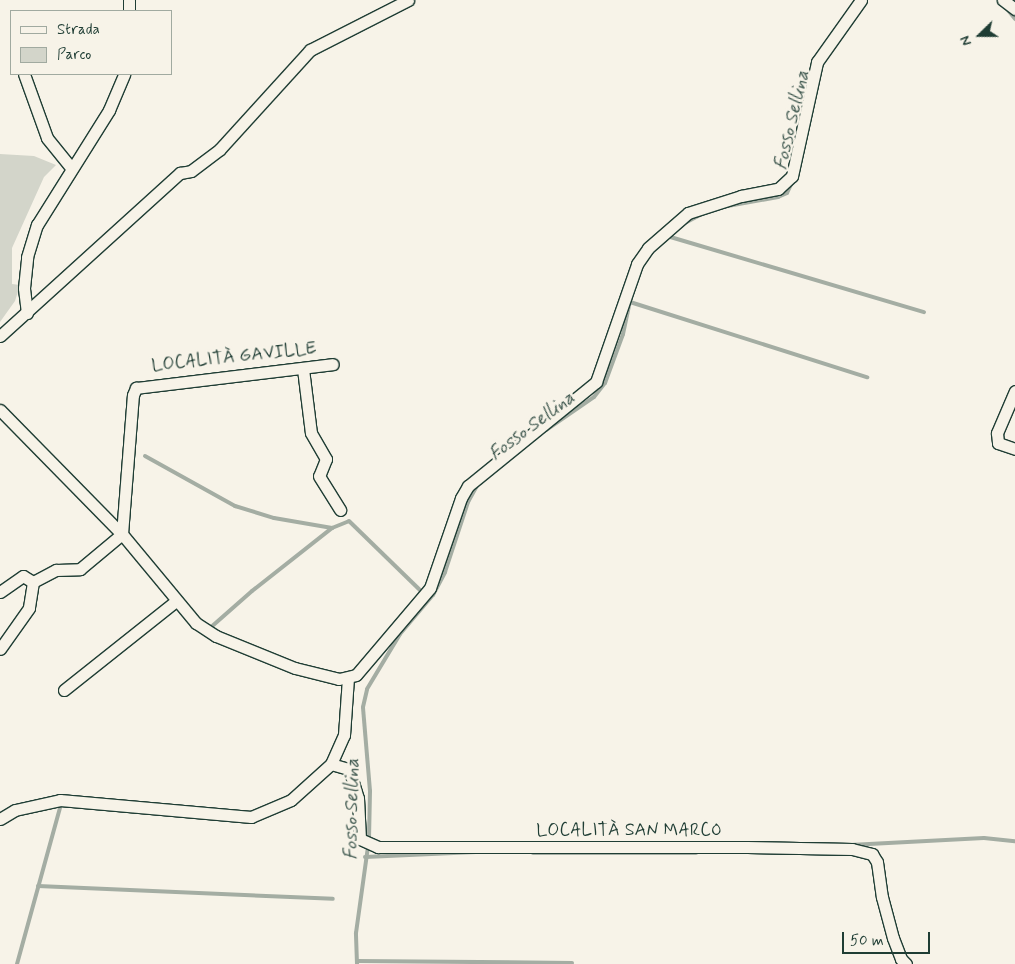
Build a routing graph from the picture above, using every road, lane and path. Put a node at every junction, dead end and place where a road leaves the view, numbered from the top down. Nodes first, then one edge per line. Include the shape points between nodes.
1 (408, 0) edge
2 (861, 0) edge
3 (1003, 0) edge
4 (1015, 9) edge
5 (24, 75) edge
6 (124, 75) edge
7 (71, 168) junction
8 (27, 313) junction
9 (0, 336) edge
10 (333, 364) dead end
11 (304, 369) junction
12 (1015, 391) edge
13 (0, 410) edge
14 (1015, 449) edge
15 (340, 510) dead end
16 (122, 534) junction
17 (33, 582) junction
18 (0, 592) edge
19 (176, 601) junction
20 (0, 649) edge
21 (348, 678) junction
22 (64, 690) dead end
23 (331, 764) junction
24 (0, 819) edge
25 (906, 964) edge

1 - 8 street via 310,50 220,149 191,172 180,173
2 - 21 street via 817,62 795,167 786,184 769,192 741,196 688,213 648,248 637,264 596,382 468,486 430,588 363,670
3 - 4 street
5 - 7 street via 47,138
6 - 7 street via 109,110
7 - 8 street via 37,225 27,257 24,288
8 - 9 street
10 - 11 street, LOCALITÀ GAVILLE
11 - 15 street via 311,433 326,459 319,476
11 - 16 street, LOCALITÀ GAVILLE via 136,388
12 - 14 street via 997,433 998,443
13 - 16 street
16 - 17 street via 80,569 56,570
16 - 19 street
17 - 18 street via 23,576
17 - 20 street via 29,608
19 - 21 street via 196,624 226,640 295,668
19 - 22 street
21 - 23 street via 344,735
23 - 24 street via 290,800 251,817 60,800 15,810
23 - 25 street, LOCALITÀ SAN MARCO via 349,769 358,798 360,839 378,847 852,849 872,854 878,862 882,897 893,938

